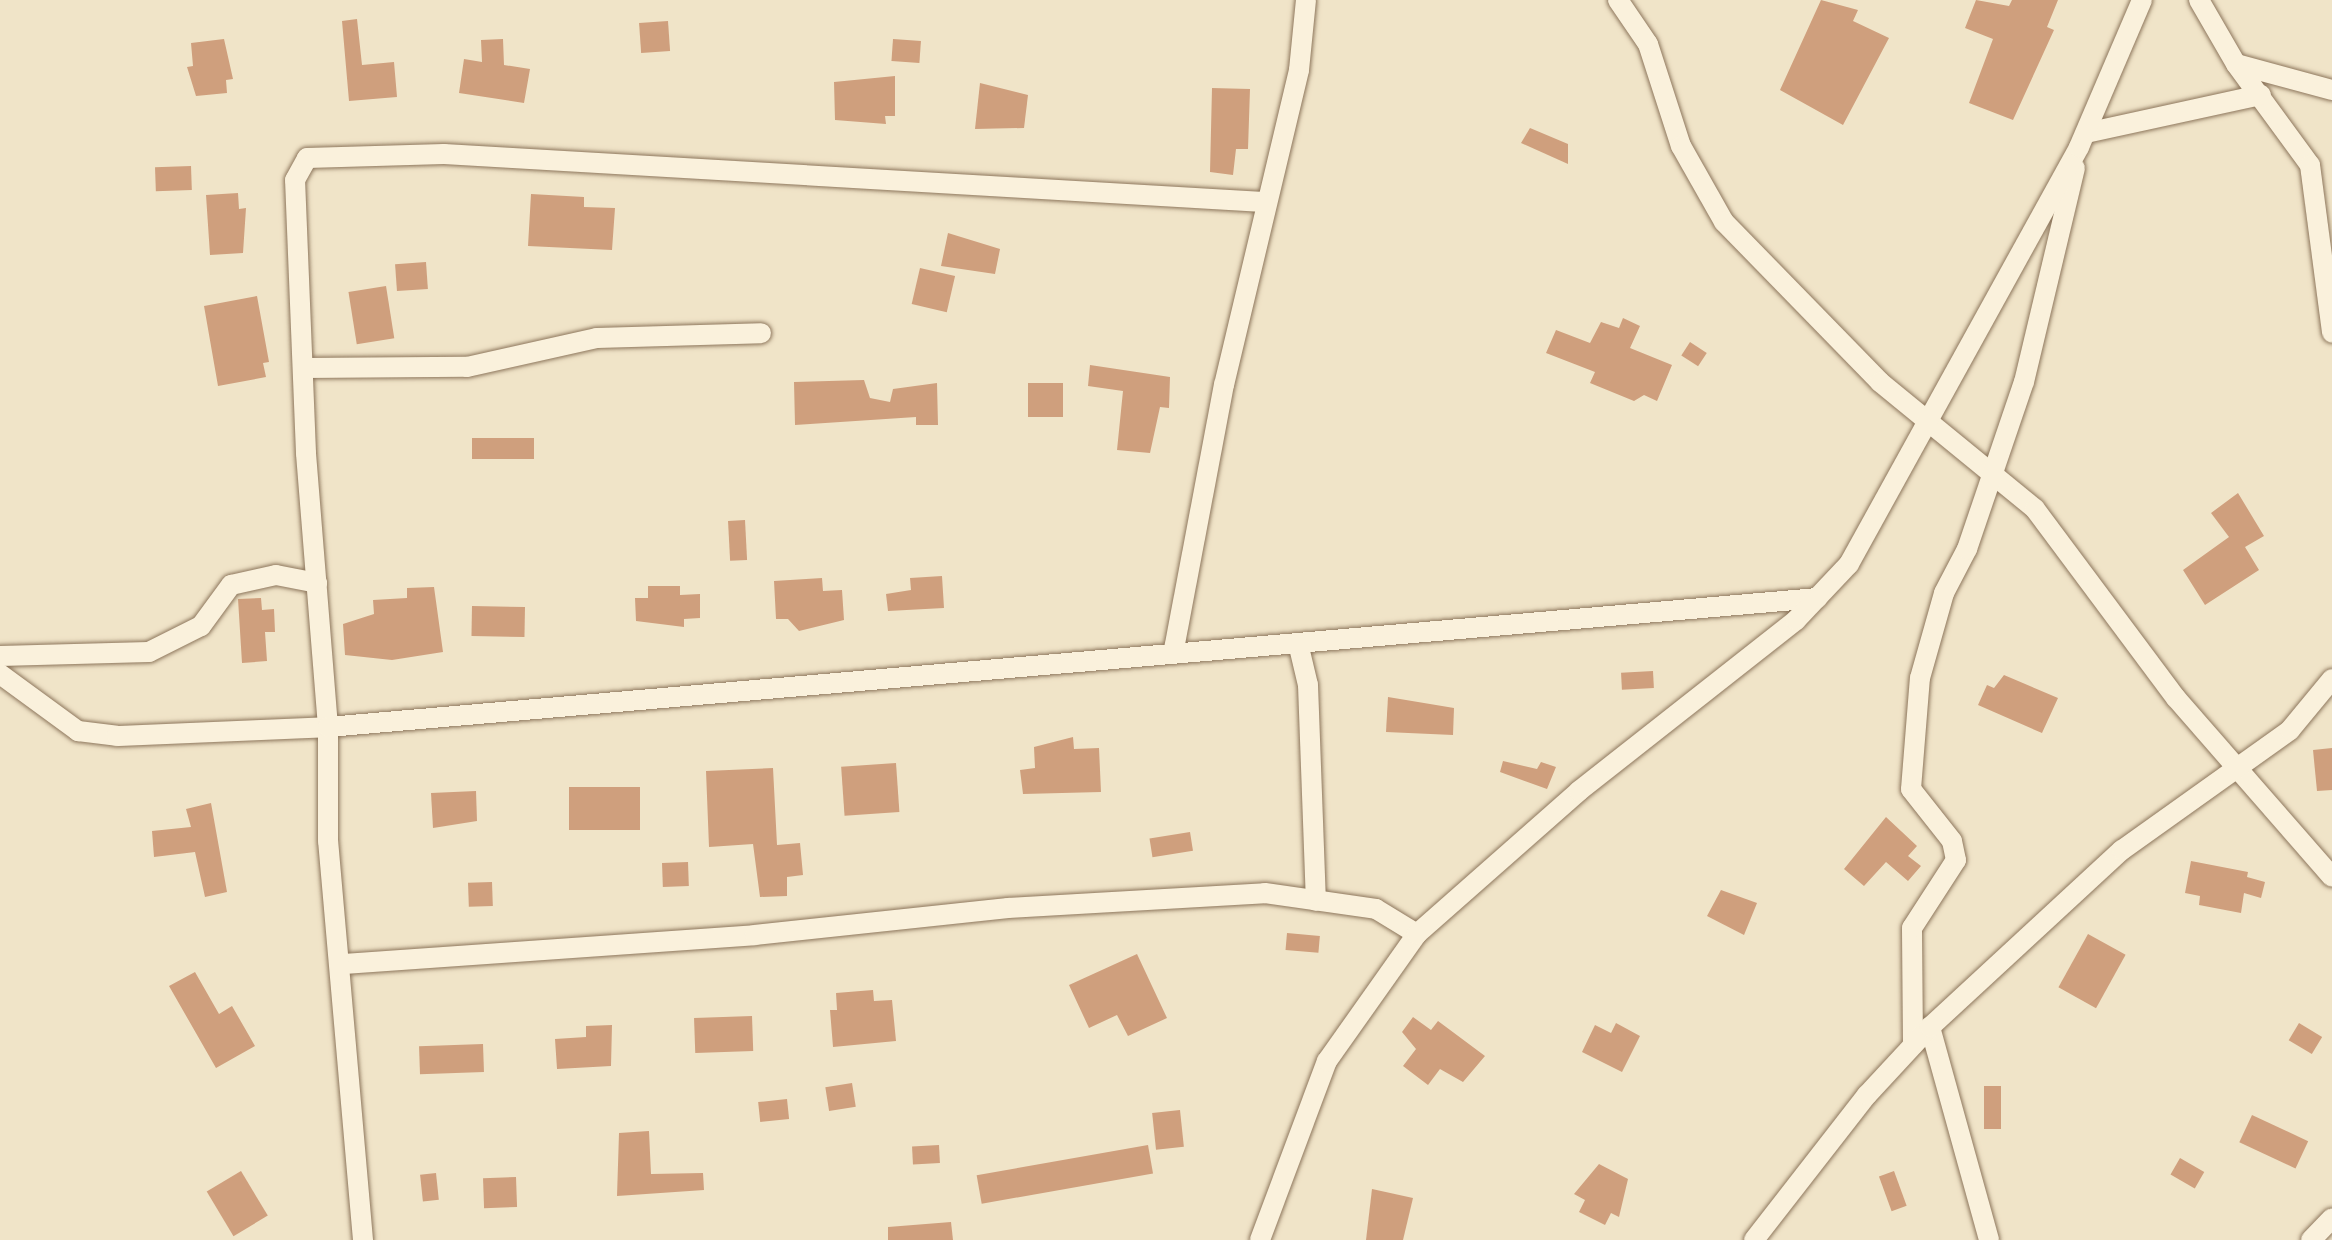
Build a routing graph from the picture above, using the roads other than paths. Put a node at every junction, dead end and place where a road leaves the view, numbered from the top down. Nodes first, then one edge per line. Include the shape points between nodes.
1 (1306, 0) edge
2 (1618, 0) edge
3 (2142, 0) edge
4 (2200, 0) edge
5 (2236, 64) junction
6 (2332, 90) edge
7 (2261, 95) junction
8 (2083, 140) junction
9 (1264, 202) junction
10 (761, 332) dead end
11 (2332, 333) edge
12 (304, 368) junction
13 (1929, 423) junction
14 (1991, 470) junction
15 (316, 582) junction
16 (1817, 598) junction
17 (1298, 643) junction
18 (1174, 649) junction
19 (0, 656) edge
20 (0, 674) edge
21 (2332, 679) edge
22 (328, 727) junction
23 (2235, 771) junction
24 (2332, 877) edge
25 (1316, 900) junction
26 (1417, 934) junction
27 (343, 964) junction
28 (1930, 1027) junction
29 (1913, 1045) junction
30 (2332, 1218) edge
31 (364, 1240) edge
32 (1260, 1240) edge
33 (1754, 1240) edge
34 (1989, 1240) edge
35 (2311, 1240) edge

1 - 9 street via 1299,70
2 - 13 street via 1648,44 1680,146 1724,222 1780,285
3 - 8 street
4 - 5 street
5 - 6 street
5 - 7 street
7 - 8 street
7 - 11 street via 2310,165
8 - 13 street
8 - 14 street via 2038,330
9 - 12 street via 444,154 307,158 295,180
9 - 18 street
10 - 12 street via 597,338 467,367
12 - 15 street
13 - 14 street
13 - 16 street via 1849,564
14 - 23 street via 2062,540
14 - 29 street via 1920,678 1911,788 1952,841 1956,860 1912,928
15 - 19 street via 276,575 231,585 201,626 149,652
15 - 22 street
16 - 17 street
16 - 26 street via 1579,791
17 - 18 street
17 - 25 street via 1308,685
18 - 22 street
20 - 22 street via 78,731 117,736
21 - 23 street via 2290,730
22 - 27 street via 328,841
23 - 24 street
23 - 28 street via 2122,850
25 - 26 street via 1376,909
25 - 27 street via 1266,893 1008,908 754,935
26 - 32 street via 1327,1060
27 - 31 street
28 - 29 street
28 - 34 street
29 - 33 street
30 - 35 street

